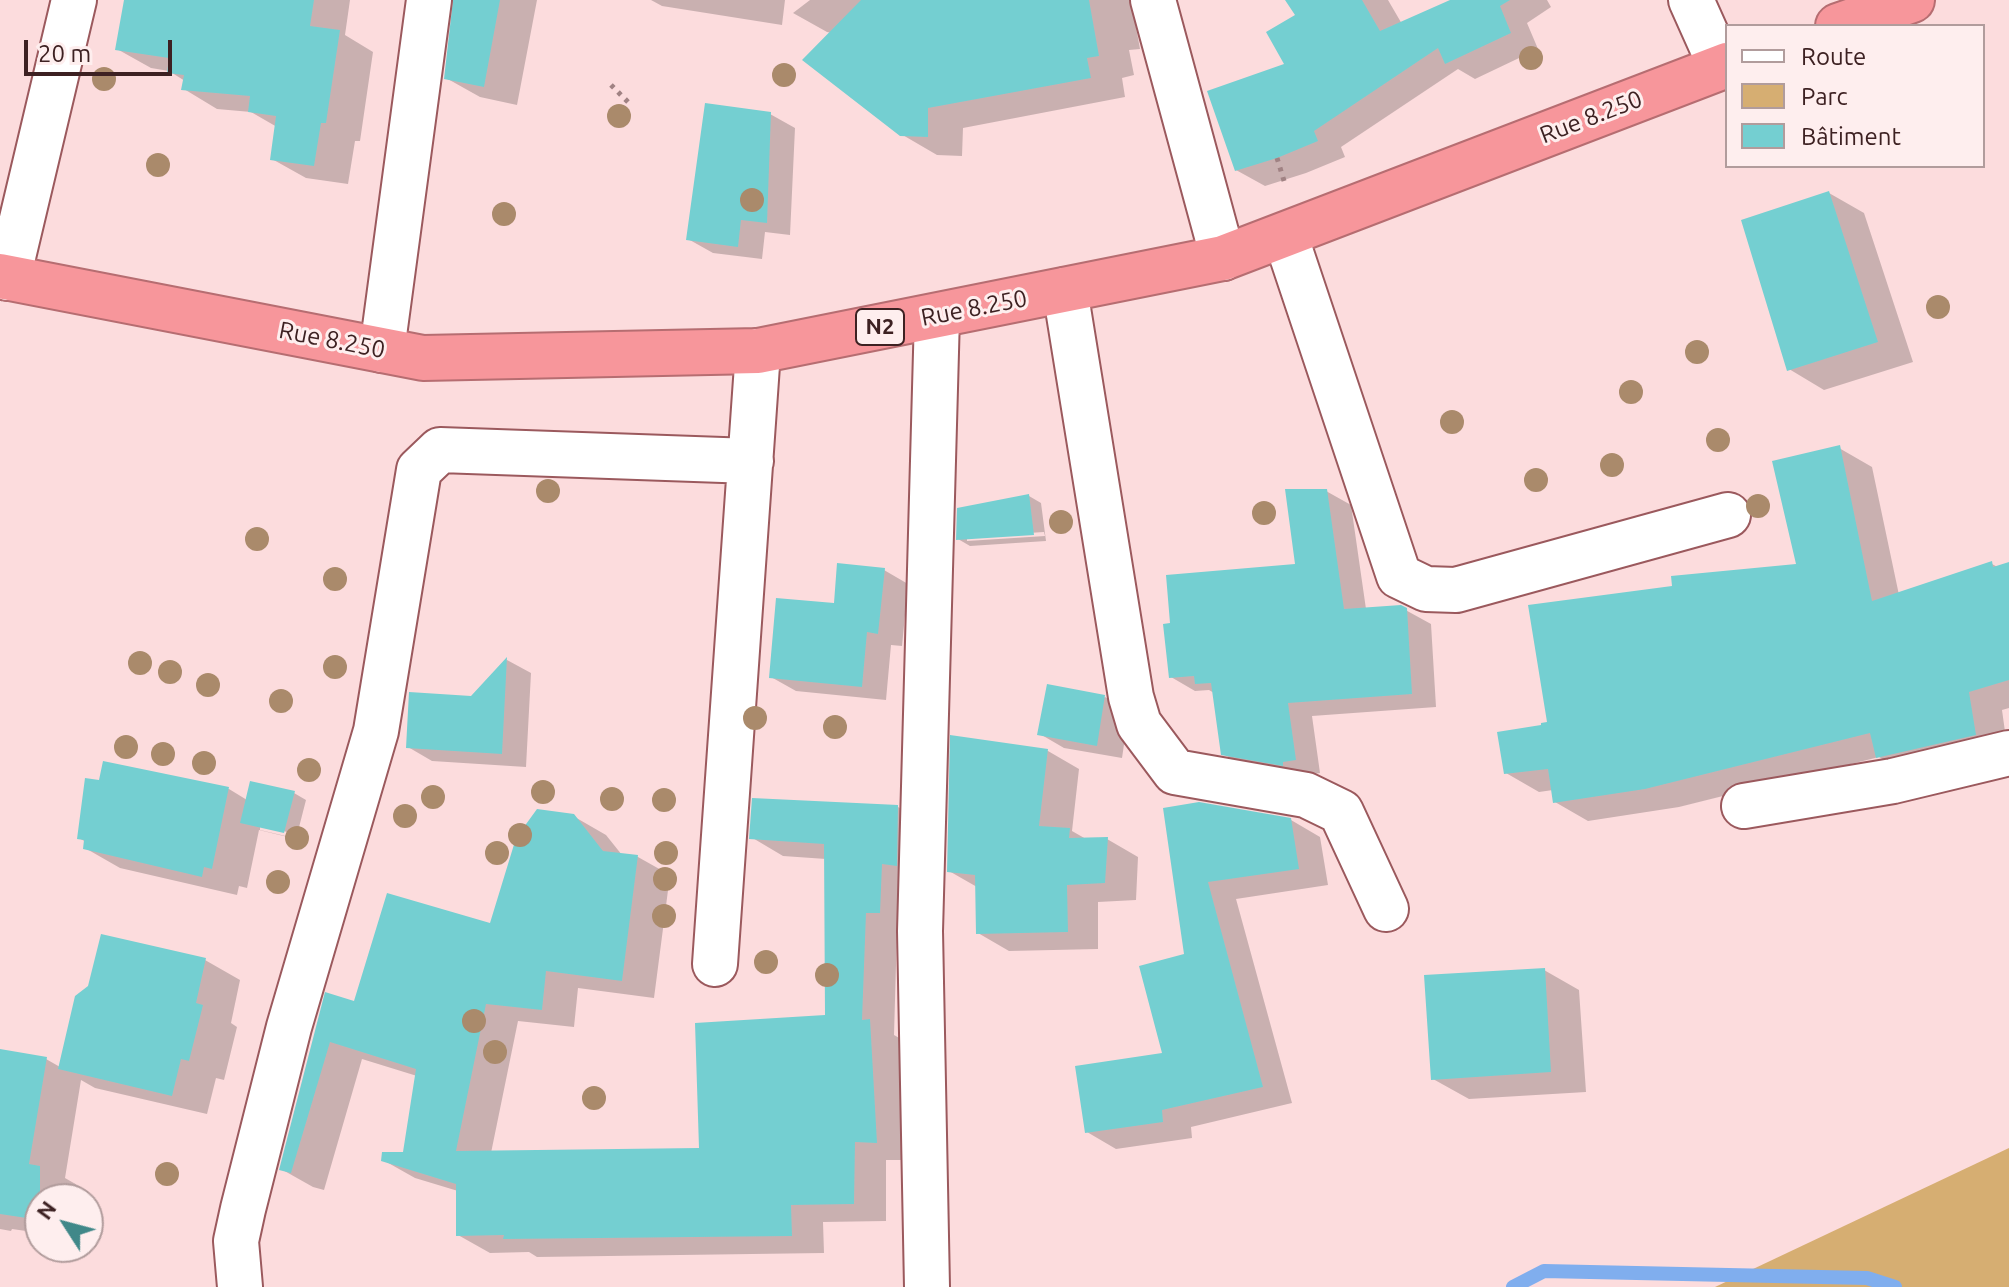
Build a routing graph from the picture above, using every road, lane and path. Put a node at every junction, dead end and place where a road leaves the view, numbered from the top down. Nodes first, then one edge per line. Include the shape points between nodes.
1 (74, 0) edge
2 (429, 0) edge
3 (1153, 0) edge
4 (1691, 0) edge
5 (1912, 0) edge
6 (1844, 24) edge
7 (1724, 66) edge
8 (611, 85) dead end
9 (629, 103) dead end
10 (1277, 158) dead end
11 (1287, 191) dead end
12 (1285, 235) junction
13 (1223, 258) junction
14 (4, 277) edge
15 (1065, 290) junction
16 (937, 316) junction
17 (382, 350) junction
18 (758, 351) junction
19 (751, 461) junction
20 (1728, 515) dead end
21 (2009, 753) edge
22 (1744, 806) dead end
23 (1386, 909) dead end
24 (715, 964) dead end
25 (240, 1287) edge
26 (927, 1287) edge

1 - 14 street
2 - 17 street
3 - 13 street
4 - 7 street
5 - 6 highway
7 - 12 highway, Rue 8.250 / N2
8 - 9 path
10 - 11 path
12 - 13 highway, Rue 8.250 / N2
12 - 20 street via 1399,576 1426,589 1456,590
13 - 15 highway, Rue 8.250 / N2
14 - 17 highway, Rue 8.250 / N2
15 - 16 highway, Rue 8.250 / N2
15 - 23 street via 1139,724 1175,772 1306,795 1341,812
16 - 18 highway, Rue 8.250 / N2
16 - 26 street via 920,931
17 - 18 highway, Rue 8.250 / N2 via 423,358
18 - 19 street
19 - 24 street
19 - 25 street via 440,450 419,470 376,731 289,1027 247,1193 236,1241
21 - 22 street via 1893,781

